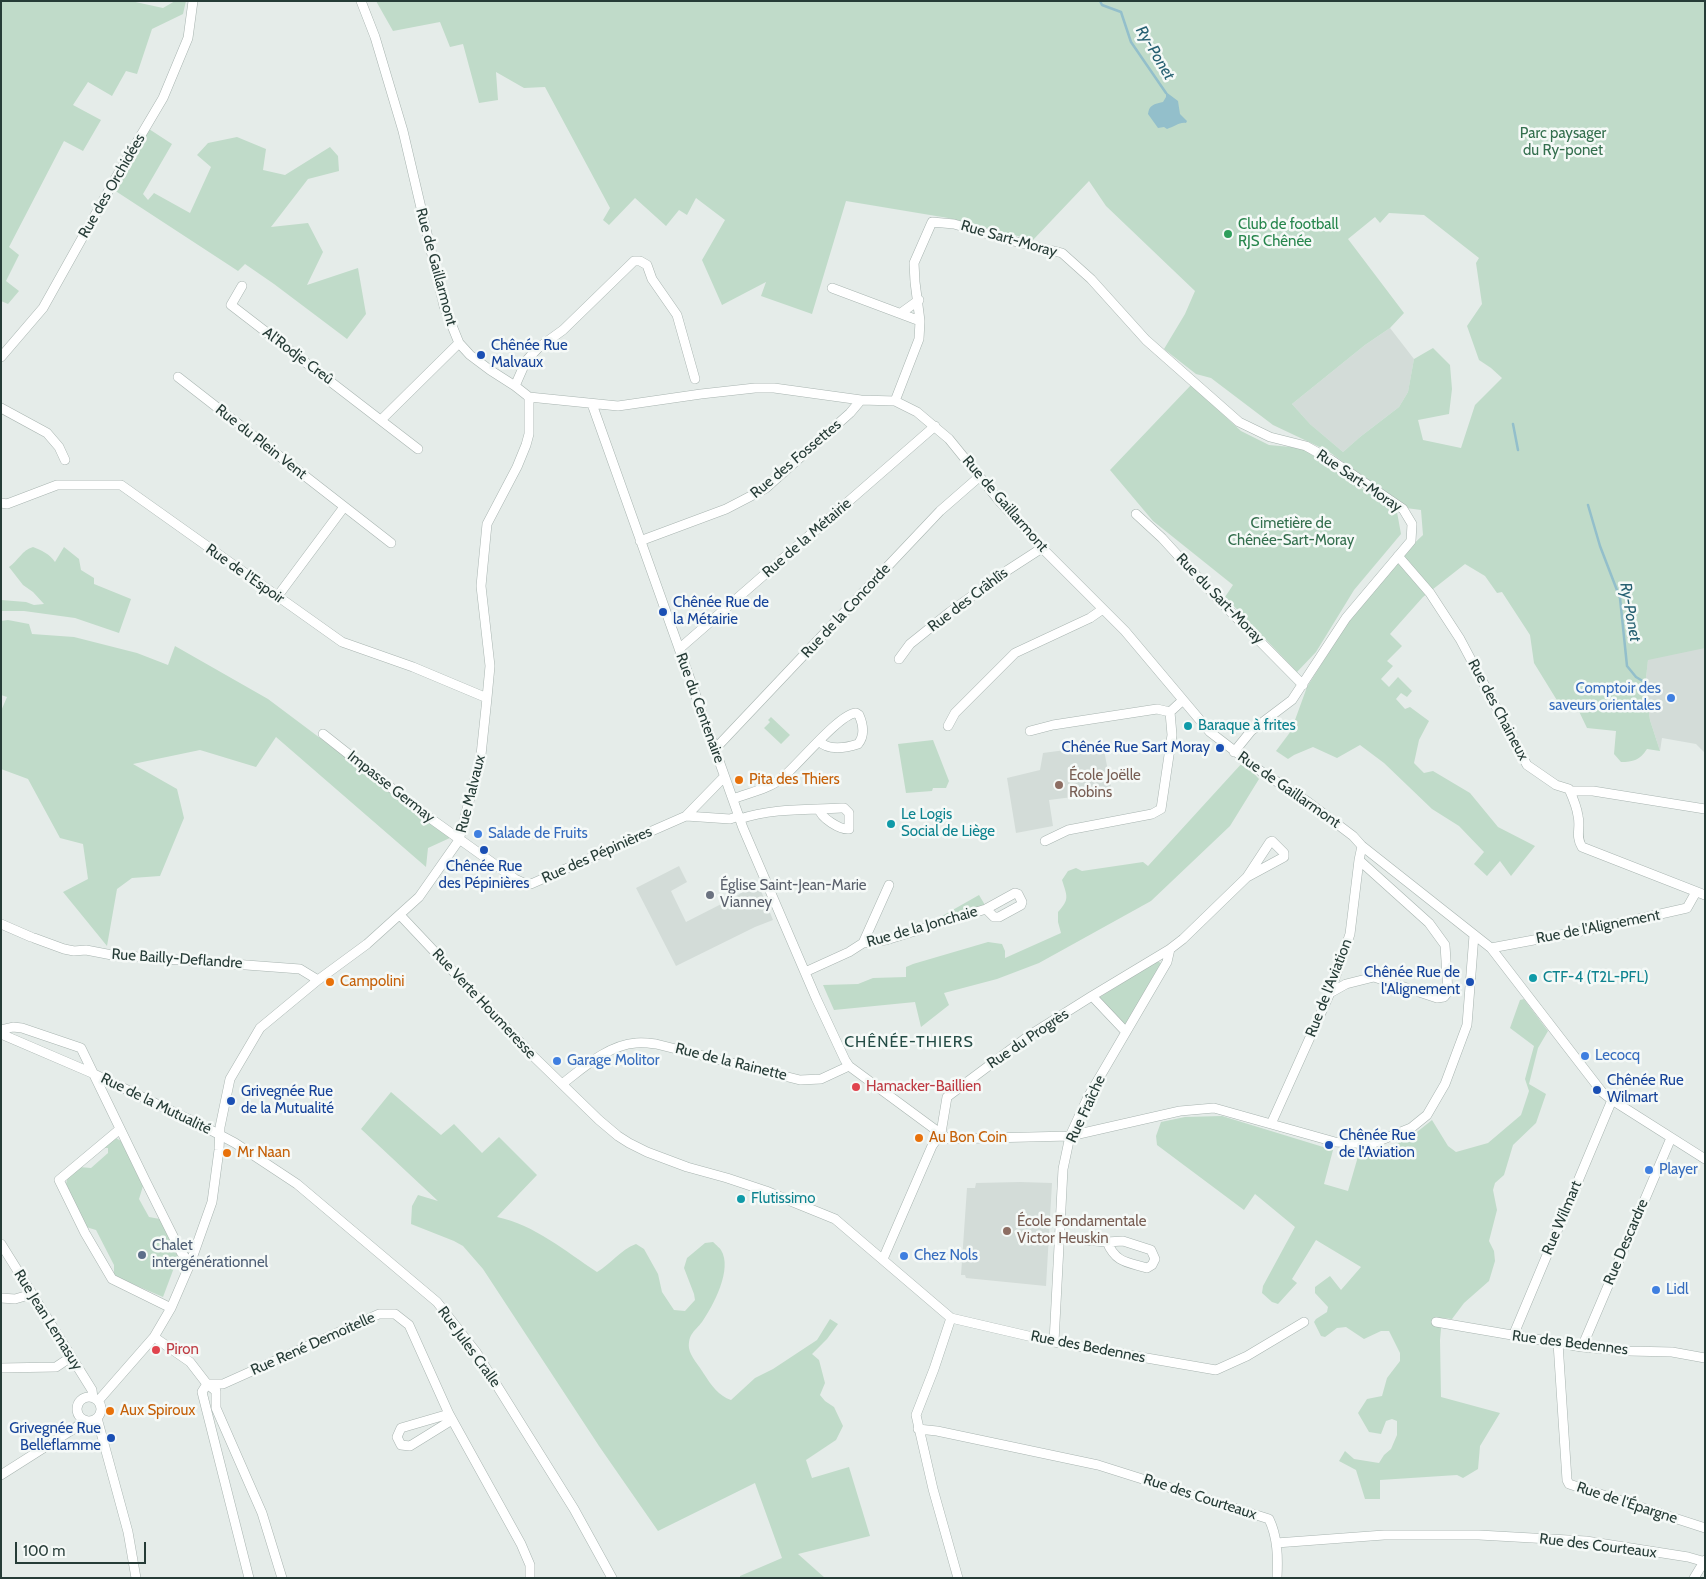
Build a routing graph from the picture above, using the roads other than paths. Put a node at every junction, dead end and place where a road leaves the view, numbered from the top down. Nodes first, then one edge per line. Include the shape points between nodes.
1 (193, 1) edge
2 (361, 1) edge
3 (242, 286) dead end
4 (832, 288) dead end
5 (919, 300) junction
6 (900, 313) junction
7 (920, 321) junction
8 (459, 343) junction
9 (1, 357) edge
10 (178, 377) dead end
11 (695, 379) dead end
12 (516, 386) junction
13 (529, 397) junction
14 (861, 400) junction
15 (895, 401) junction
16 (592, 404) junction
17 (1, 408) edge
18 (381, 420) junction
19 (935, 426) junction
20 (418, 449) dead end
21 (65, 460) dead end
22 (979, 477) junction
23 (1, 503) edge
24 (344, 507) junction
25 (1136, 514) dead end
26 (640, 540) junction
27 (391, 543) dead end
28 (1042, 548) junction
29 (1401, 559) junction
30 (277, 597) junction
31 (1103, 609) junction
32 (679, 649) junction
33 (899, 659) dead end
34 (1303, 684) junction
35 (487, 698) junction
36 (1183, 700) junction
37 (1170, 712) junction
38 (948, 726) dead end
39 (1030, 731) dead end
40 (323, 734) dead end
41 (819, 741) junction
42 (715, 749) junction
43 (1234, 752) junction
44 (724, 776) junction
45 (1570, 791) junction
46 (733, 799) junction
47 (819, 809) dead end
48 (1705, 809) edge
49 (686, 816) junction
50 (739, 818) junction
51 (460, 840) junction
52 (1045, 842) dead end
53 (1362, 846) junction
54 (1358, 860) junction
55 (1247, 877) dead end
56 (889, 885) dead end
57 (1700, 894) edge
58 (986, 910) dead end
59 (400, 915) junction
60 (1, 924) edge
61 (1474, 935) junction
62 (862, 943) junction
63 (1491, 948) junction
64 (1170, 949) junction
65 (805, 972) junction
66 (318, 980) junction
67 (1330, 993) junction
68 (1092, 996) junction
69 (1, 1030) edge
70 (1126, 1032) junction
71 (1, 1034) edge
72 (849, 1066) junction
73 (92, 1073) junction
74 (562, 1084) junction
75 (1612, 1100) junction
76 (1272, 1124) junction
77 (120, 1129) junction
78 (941, 1133) junction
79 (219, 1134) junction
80 (1070, 1136) junction
81 (1670, 1138) junction
82 (1705, 1159) edge
83 (1060, 1238) junction
84 (1107, 1242) junction
85 (1, 1244) edge
86 (883, 1259) junction
87 (190, 1264) junction
88 (32, 1294) junction
89 (1, 1298) edge
90 (171, 1308) junction
91 (951, 1318) junction
92 (1304, 1322) dead end
93 (1436, 1322) dead end
94 (1513, 1336) junction
95 (154, 1338) junction
96 (1054, 1342) junction
97 (1558, 1343) junction
98 (1582, 1347) junction
99 (71, 1357) junction
100 (1705, 1358) edge
101 (1, 1368) edge
102 (207, 1384) junction
103 (96, 1399) junction
104 (451, 1417) junction
105 (97, 1418) junction
106 (85, 1420) junction
107 (918, 1428) junction
108 (1, 1475) edge
109 (1705, 1528) edge
110 (1276, 1543) junction
111 (1704, 1562) edge
112 (136, 1578) edge
113 (249, 1578) edge
114 (282, 1578) edge
115 (530, 1578) edge
116 (612, 1578) edge
117 (958, 1578) edge
118 (1277, 1578) edge
119 (1694, 1578) edge

1 - 9 street, Rue des Orchidées via 188,38 163,98 43,308
2 - 8 street, Rue de Gaillarmont via 395,102 437,281
3 - 18 street, Al'Rodje Creû via 231,305
4 - 6 street
5 - 6 street
5 - 7 street
5 - 29 street, Rue Sart-Moray via 914,263 932,222 954,224 1062,252 1146,340 1239,422 1270,437 1306,446 1403,509 1412,524 1411,541
6 - 7 street
7 - 15 street via 918,339
8 - 12 street, Rue de Gaillarmont via 470,355
8 - 18 street
10 - 24 street, Rue du Plein Vent
11 - 12 street via 677,315 652,279 646,264 634,261 563,330 538,348 526,361
12 - 13 street, Rue de Gaillarmont
13 - 16 street, Rue de Gaillarmont
13 - 35 street, Rue Malvaux via 526,445 487,524 480,586 490,666
14 - 15 street, Rue de Gaillarmont
14 - 16 street, Rue de Gaillarmont via 755,388 618,406
14 - 26 street, Rue des Fossettes via 766,488 726,510
15 - 19 street, Rue de Gaillarmont
16 - 26 street, Rue du Centenaire
17 - 21 street via 47,433
18 - 20 street, Al'Rodje Creû
19 - 22 street, Rue de Gaillarmont
19 - 32 street, Rue de la Métairie
22 - 28 street, Rue de Gaillarmont
22 - 42 street, Rue de la Concorde via 940,511
23 - 30 street, Rue de l'Espoir via 7,504 57,485 121,485
24 - 27 street, Rue du Plein Vent
24 - 30 street
25 - 34 street, Rue du Sart-Moray
26 - 32 street, Rue du Centenaire
28 - 31 street, Rue de Gaillarmont
28 - 33 street, Rue des Crâhlîs via 950,612 910,644
29 - 34 street, Rue Sart-Moray via 1346,618
29 - 45 street, Rue des Chaineux via 1430,593 1460,639 1527,765
30 - 35 street, Rue de l'Espoir via 342,642 414,667
31 - 36 street, Rue de Gaillarmont
31 - 38 street via 1015,653 955,713
32 - 42 street, Rue du Centenaire
34 - 43 street, Rue Sart-Moray via 1292,700 1251,731
35 - 51 street, Rue Malvaux via 481,755
36 - 37 street
36 - 43 street, Rue de Gaillarmont via 1210,732
37 - 39 street via 1157,709
37 - 52 street via 1172,735 1161,809 1144,816 1068,830
40 - 51 street, Impasse Germay
41 - 41 street via 847,715 856,712 859,715 863,733 858,744 833,748
41 - 46 street via 780,780
42 - 44 street, Rue du Centenaire
43 - 53 street, Rue de Gaillarmont via 1308,802
44 - 46 street, Rue du Centenaire
44 - 49 street, Rue des Pépinières
45 - 48 street via 1593,791
45 - 57 street via 1579,818 1577,834 1582,847
46 - 50 street, Rue du Centenaire
47 - 50 street, Rue des Pépinières via 758,813
49 - 50 street, Rue des Pépinières
49 - 51 street, Rue des Pépinières via 531,884 515,879
50 - 65 street, Rue du Centenaire
51 - 59 street, Rue Malvaux via 419,897
53 - 54 street, Rue de l'Aviation
53 - 61 street, Rue de Gaillarmont
54 - 67 street, Rue de l'Aviation via 1350,934
54 - 67 street via 1429,923 1445,945 1448,992 1437,998 1374,978 1346,984
55 - 64 street, Rue du Progrès
56 - 62 street
57 - 63 street, Rue de l'Alignement via 1687,908
58 - 62 street, Rue de la Jonchaie via 886,940
59 - 66 street, Rue Malvaux
59 - 74 street, Rue Verte Houmeresse
60 - 66 street, Rue Bailly-Deflandre via 64,950 300,969
61 - 63 street, Rue de Gaillarmont
61 - 76 street via 1466,1025 1445,1084 1427,1115 1411,1128 1366,1144 1335,1142
62 - 65 street, Rue de la Jonchaie
63 - 75 street, Rue de Gaillarmont via 1595,1084
64 - 68 street, Rue du Progrès
64 - 70 street, Rue Fraîche via 1167,962
65 - 72 street, Rue du Centenaire
66 - 79 street, Rue Malvaux via 260,1028 230,1079
67 - 76 street, Rue de l'Aviation
68 - 70 street
68 - 78 street, Rue du Progrès via 1030,1035 947,1097
69 - 73 street, Rue de la Mutualité via 22,1028 81,1048
70 - 80 street, Rue Fraîche via 1088,1097
71 - 73 street, Rue de la Mutualité
72 - 74 street, Rue de la Rainette via 821,1079 800,1080 656,1044 636,1043 616,1048
72 - 78 street, Rue du Centenaire
73 - 77 street
73 - 79 street, Rue de la Mutualité
74 - 86 street, Rue Verte Houmeresse via 599,1120 629,1143 687,1167 766,1191 834,1219
75 - 81 street, Rue de Gaillarmont
75 - 94 street, Rue Wilmart
76 - 80 street via 1214,1108 1180,1111
77 - 87 street
77 - 90 street via 59,1180 112,1279
78 - 80 street via 948,1139
78 - 86 street via 932,1146
79 - 87 street, Rue Malvaux via 212,1202
79 - 116 street, Rue Jules Cralle via 297,1184 437,1302 476,1352 574,1509
80 - 83 street, Rue Fraîche via 1063,1170
81 - 82 street, Rue de Gaillarmont
81 - 98 street, Rue Descardre
83 - 84 street
83 - 96 street, Rue Fraîche
84 - 84 street via 1123,1241 1151,1250 1155,1260 1147,1268 1116,1258
85 - 88 street, Rue Jean Lemasuy
86 - 91 street, Rue des Bedennes
87 - 90 street, Rue Malvaux
88 - 89 street
88 - 99 street, Rue Jean Lemasuy
90 - 95 street, Rue Malvaux
91 - 96 street, Rue des Bedennes
91 - 107 street via 916,1415
92 - 96 street, Rue des Bedennes via 1248,1356 1216,1370
93 - 94 street, Rue des Bedennes
94 - 97 street, Rue des Bedennes
95 - 102 street via 190,1362
95 - 103 street, Rue Malvaux
97 - 98 street, Rue des Bedennes
97 - 109 street, Rue de l'Épargne via 1567,1480 1570,1484
98 - 100 street, Rue des Bedennes via 1672,1352
99 - 101 street via 56,1367
99 - 103 street, Rue Jean Lemasuy
102 - 104 street, Rue René Demoitelle via 223,1384 379,1314 395,1314 409,1325
102 - 113 street via 202,1392
102 - 114 street via 216,1391 216,1408 262,1513
103 - 105 street via 101,1406
103 - 106 street via 84,1398 78,1405 78,1414
104 - 104 street via 401,1428 397,1437 401,1445 410,1446
104 - 115 street, Rue René Demoitelle via 520,1544 530,1565
105 - 106 street
105 - 112 street via 128,1532
106 - 108 street
107 - 110 street, Rue des Courteaux via 1098,1465 1174,1488 1269,1519
107 - 117 street
110 - 111 street, Rue des Courteaux via 1384,1535 1479,1535 1586,1541
110 - 118 street
111 - 119 street

